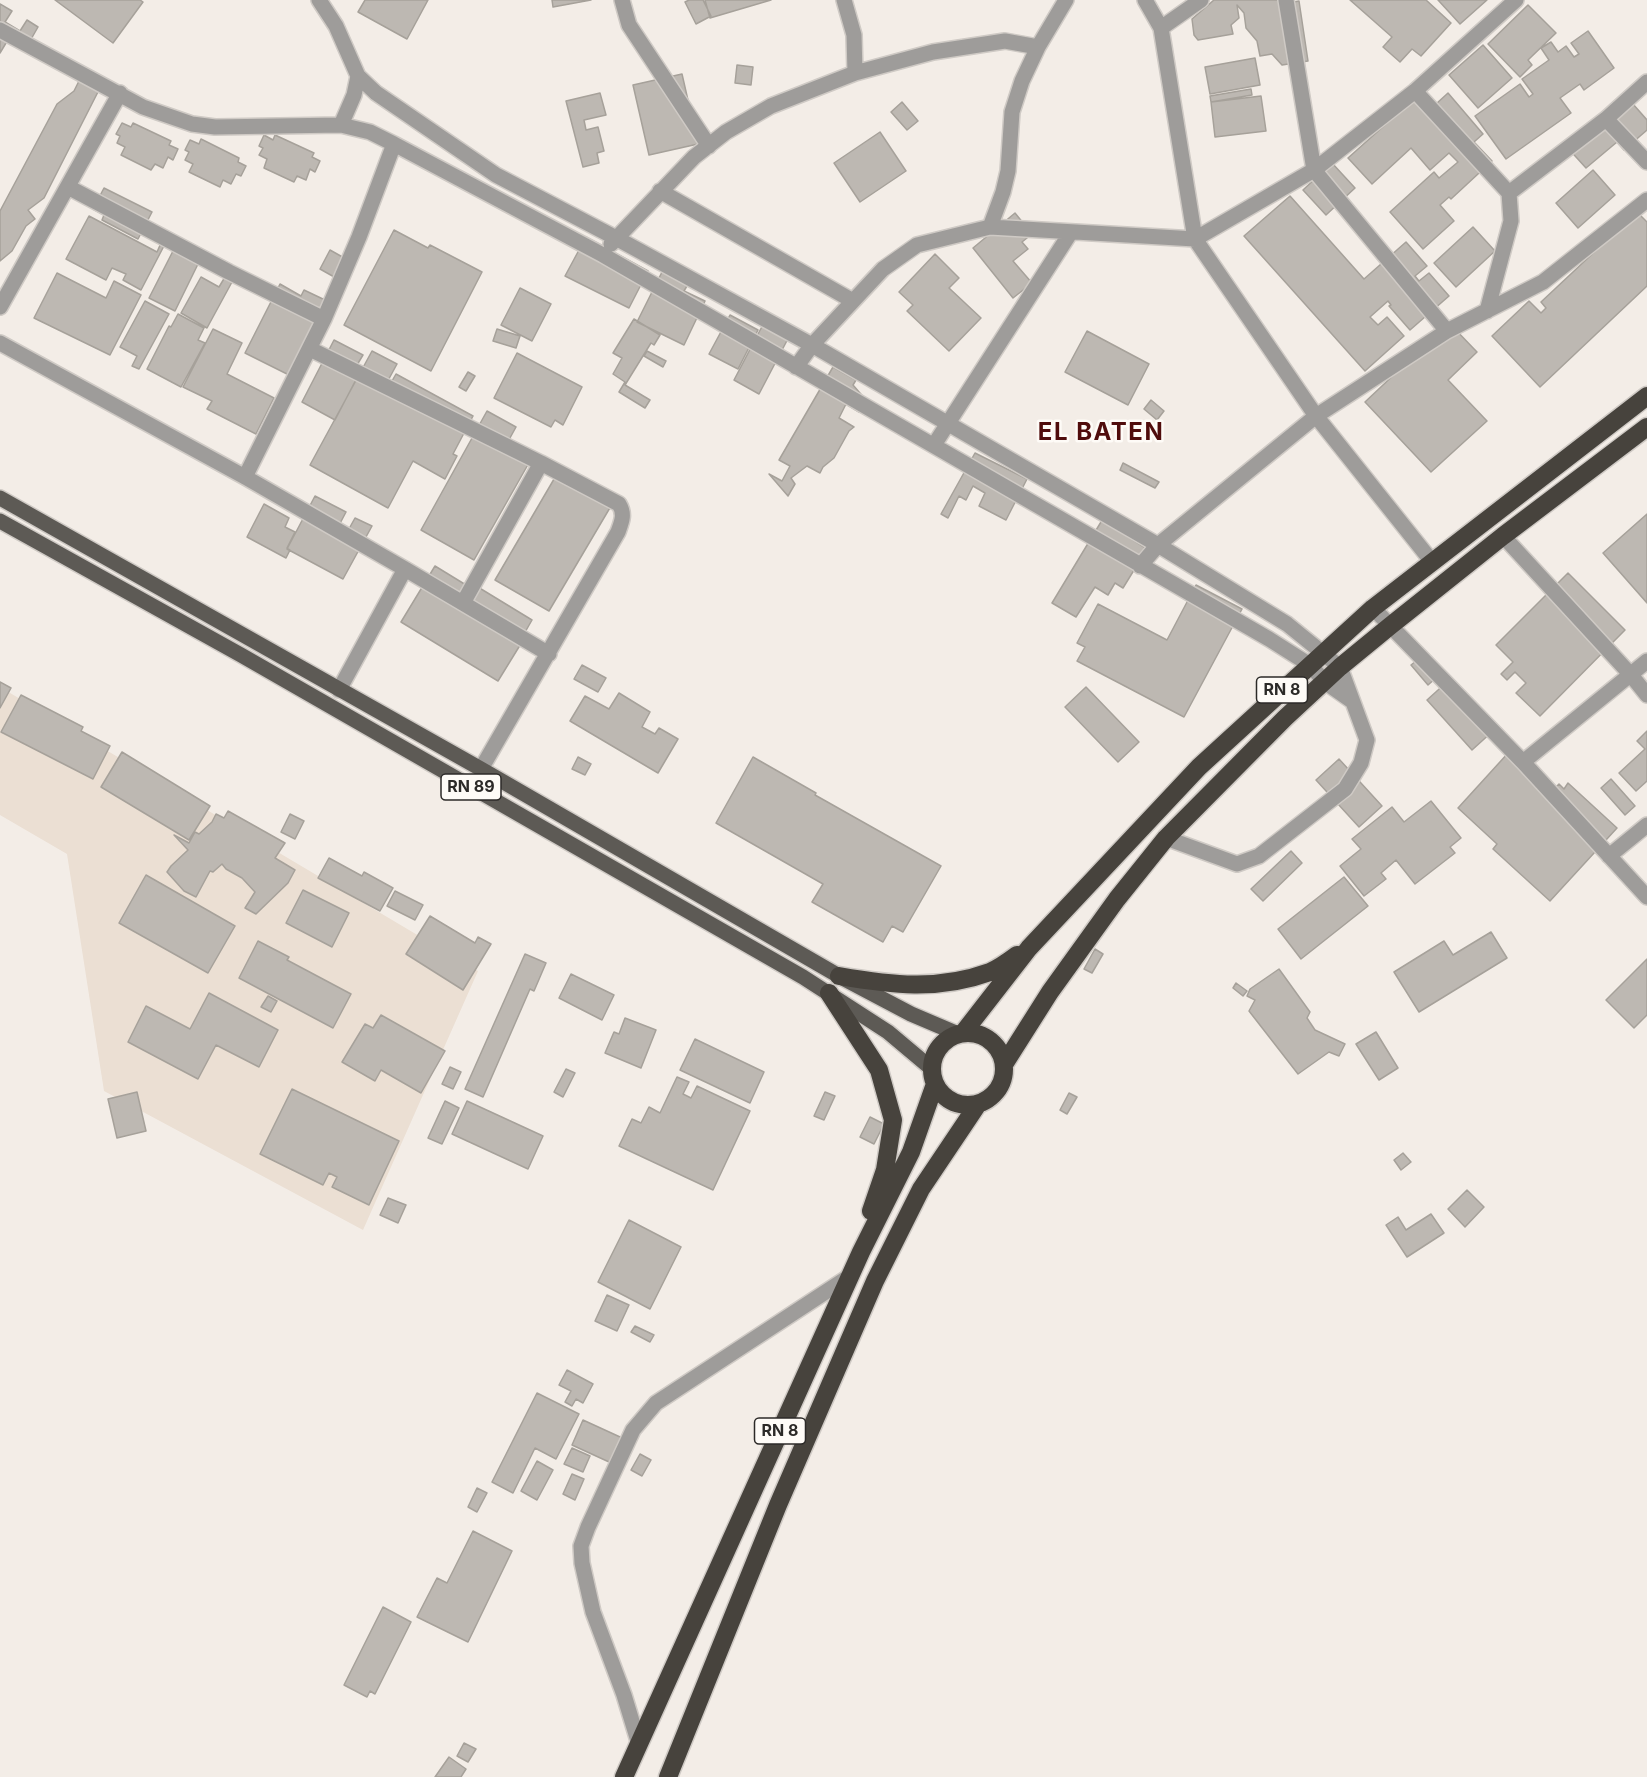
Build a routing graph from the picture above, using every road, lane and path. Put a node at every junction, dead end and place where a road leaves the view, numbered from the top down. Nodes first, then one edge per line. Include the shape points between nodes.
1 (319, 0) edge
2 (622, 0) edge
3 (844, 0) edge
4 (1066, 0) edge
5 (1145, 0) edge
6 (1202, 0) edge
7 (1286, 0) edge
8 (1516, 0) edge
9 (1161, 28) junction
10 (0, 30) edge
11 (1038, 47) junction
12 (855, 73) junction
13 (358, 76) junction
14 (1647, 82) edge
15 (1415, 91) junction
16 (120, 93) junction
17 (1606, 119) junction
18 (341, 125) junction
19 (394, 144) junction
20 (709, 146) junction
21 (1647, 162) edge
22 (1314, 170) junction
23 (68, 187) junction
24 (660, 192) junction
25 (1509, 193) junction
26 (1647, 200) edge
27 (546, 202) junction
28 (533, 219) junction
29 (990, 227) junction
30 (1071, 232) junction
31 (616, 238) junction
32 (1195, 239) junction
33 (603, 255) junction
34 (853, 301) junction
35 (0, 307) edge
36 (1488, 311) junction
37 (324, 318) junction
38 (1447, 331) junction
39 (0, 343) edge
40 (812, 345) junction
41 (310, 349) junction
42 (796, 367) junction
43 (1647, 396) edge
44 (1316, 416) junction
45 (949, 424) junction
46 (1647, 427) edge
47 (934, 445) junction
48 (541, 463) junction
49 (245, 477) junction
50 (0, 498) edge
51 (0, 521) edge
52 (1503, 536) junction
53 (1158, 545) junction
54 (1433, 563) junction
55 (1140, 566) junction
56 (405, 569) junction
57 (463, 603) junction
58 (1373, 608) junction
59 (1390, 626) junction
60 (1323, 653) junction
61 (549, 654) junction
62 (1647, 661) edge
63 (1310, 665) junction
64 (1340, 667) junction
65 (1631, 675) junction
66 (1325, 682) junction
67 (339, 690) junction
68 (1647, 695) edge
69 (1352, 701) junction
70 (384, 715) junction
71 (374, 732) junction
72 (1523, 762) junction
73 (481, 769) junction
74 (1647, 825) edge
75 (1166, 838) junction
76 (1609, 856) junction
77 (1647, 897) edge
78 (1029, 948) junction
79 (839, 976) junction
80 (829, 993) junction
81 (960, 1034) junction
82 (1005, 1063) junction
83 (933, 1077) junction
84 (978, 1104) junction
85 (861, 1252) junction
86 (850, 1276) junction
87 (639, 1744) junction
88 (624, 1777) edge
89 (668, 1777) edge

1 - 13 street via 336,26
2 - 20 street via 629,25
3 - 12 street via 854,35
4 - 11 street
5 - 9 street
6 - 9 street
7 - 22 street
8 - 15 street
9 - 32 street
10 - 16 street
11 - 12 street via 1005,41 933,52
11 - 29 street via 1012,112 1008,171
12 - 20 street via 771,106
13 - 18 street
13 - 27 street via 385,100 496,175
14 - 17 street
15 - 22 street
15 - 25 street
16 - 18 street via 143,107 192,124
16 - 23 street
17 - 21 street
17 - 25 street
18 - 19 street via 370,132
19 - 28 street
19 - 37 street
20 - 24 street
22 - 32 street
22 - 38 street
23 - 35 street
23 - 37 street
24 - 31 street
24 - 34 street
25 - 36 street via 1511,221
26 - 36 street via 1543,282
27 - 28 street
27 - 31 street
28 - 33 street
29 - 30 street
29 - 34 street via 917,245 883,269
30 - 32 street
30 - 45 street
31 - 33 street
31 - 40 street
32 - 44 street
33 - 42 street
34 - 40 street
36 - 38 street
37 - 41 street
38 - 44 street
39 - 49 street
40 - 42 street
40 - 45 street
41 - 48 street
41 - 49 street
42 - 47 street
43 - 54 highway, RN 8
44 - 53 street
44 - 54 street
45 - 47 street
45 - 53 street
46 - 52 highway, RN 8
47 - 55 street
48 - 57 street
48 - 61 street via 619,504 624,511 618,532
49 - 56 street
50 - 67 main road
51 - 71 main road, RN 89
52 - 59 highway, RN 8
52 - 65 street
53 - 55 street
53 - 60 street via 1287,624
54 - 58 highway, RN 8
55 - 63 street
56 - 57 street
56 - 67 street
57 - 61 street
58 - 59 street
58 - 60 highway, RN 8
59 - 64 highway, RN 8
59 - 72 street
60 - 63 highway, RN 8
60 - 64 street
61 - 73 street
62 - 65 street
63 - 66 street
63 - 78 highway, RN 8 via 1199,767
64 - 66 highway, RN 8
64 - 69 street
65 - 68 street
65 - 72 street
66 - 69 street
66 - 75 highway, RN 8
67 - 70 main road
69 - 75 street via 1367,740 1354,776 1345,789 1259,856 1238,864
70 - 71 main road
70 - 73 main road
71 - 80 main road, RN 89
72 - 76 street
73 - 79 main road
74 - 76 street
75 - 82 highway, RN 8 via 1110,908
76 - 77 street
78 - 79 highway via 992,971 960,980 919,986
78 - 81 highway, RN 8
79 - 81 main road via 911,1014
80 - 83 main road, RN 89 via 888,1032
80 - 85 highway via 879,1070 893,1120 885,1170
81 - 82 highway via 985,1036 994,1043
81 - 83 highway via 940,1045 934,1056
82 - 84 highway via 999,1089
83 - 84 highway via 939,1091 952,1102
83 - 85 highway, RN 8 via 911,1152
84 - 89 highway, RN 8 via 921,1189 875,1281 778,1505
85 - 86 highway, RN 8
86 - 87 highway, RN 8
86 - 87 street via 656,1403 633,1430 588,1527 581,1546 591,1602
87 - 88 highway, RN 8

